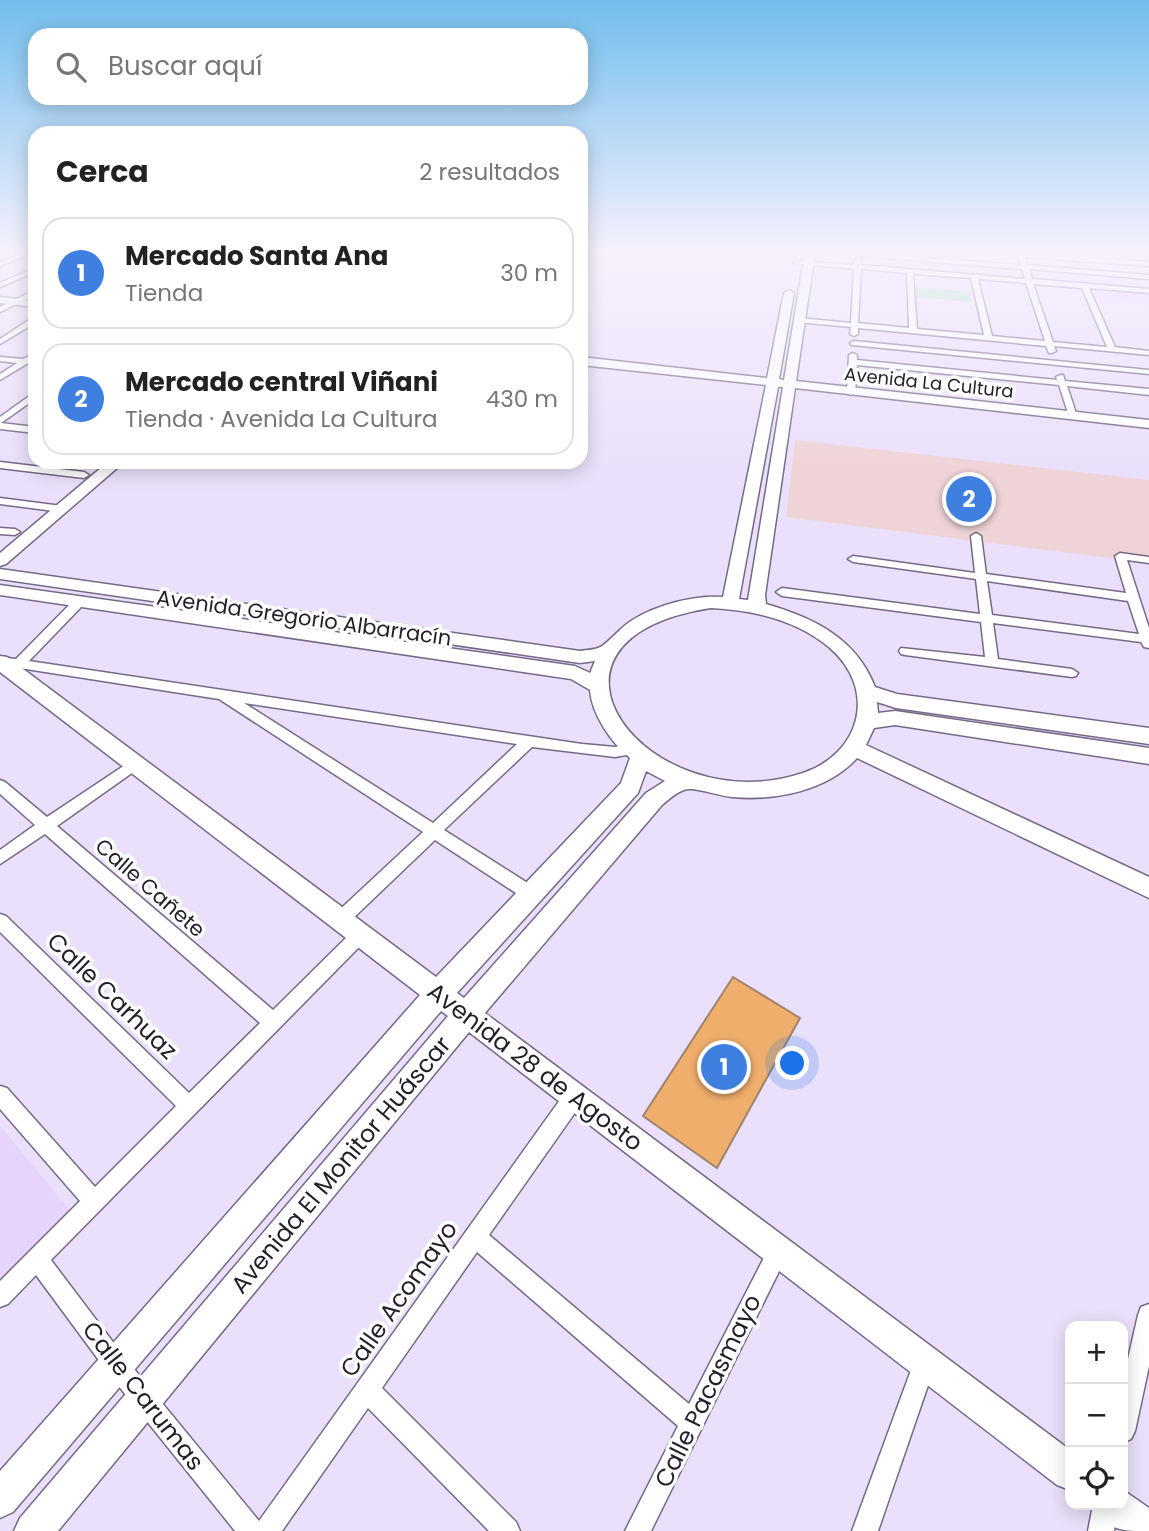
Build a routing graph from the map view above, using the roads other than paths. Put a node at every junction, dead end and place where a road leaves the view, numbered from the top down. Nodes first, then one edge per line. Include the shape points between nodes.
1 (28, 324) edge
2 (786, 324) edge
3 (798, 324) edge
4 (849, 324) edge
5 (913, 324) edge
6 (985, 324) edge
7 (1043, 324) edge
8 (1101, 324) edge
9 (855, 325) junction
10 (913, 330) junction
11 (988, 337) junction
12 (0, 342) edge
13 (854, 343) junction
14 (1049, 343) junction
15 (1112, 349) junction
16 (1149, 352) edge
17 (588, 356) edge
18 (0, 359) edge
19 (28, 359) edge
20 (24, 362) junction
21 (28, 362) edge
22 (853, 362) junction
23 (588, 363) edge
24 (1056, 363) junction
25 (1149, 372) edge
26 (0, 378) edge
27 (773, 379) junction
28 (789, 381) junction
29 (1062, 383) junction
30 (851, 388) junction
31 (1149, 392) edge
32 (28, 402) edge
33 (1071, 411) junction
34 (1149, 415) edge
35 (0, 424) edge
36 (1149, 424) edge
37 (28, 429) edge
38 (0, 465) edge
39 (28, 468) edge
40 (34, 469) edge
41 (91, 469) edge
42 (107, 469) edge
43 (84, 475) junction
44 (0, 501) edge
45 (54, 508) junction
46 (8, 532) edge
47 (976, 536) dead end
48 (0, 545) edge
49 (853, 559) dead end
50 (1149, 560) edge
51 (0, 561) edge
52 (0, 575) edge
53 (981, 577) junction
54 (0, 590) edge
55 (782, 592) dead end
56 (1133, 598) junction
57 (80, 601) junction
58 (729, 602) junction
59 (758, 606) junction
60 (987, 618) junction
61 (1148, 643) edge
62 (905, 651) dead end
63 (608, 652) junction
64 (7, 662) edge
65 (992, 662) junction
66 (1072, 673) dead end
67 (600, 686) junction
68 (866, 691) junction
69 (216, 692) junction
70 (866, 722) junction
71 (1149, 736) edge
72 (530, 740) junction
73 (854, 748) junction
74 (637, 752) junction
75 (1149, 756) edge
76 (134, 764) junction
77 (688, 780) junction
78 (0, 786) edge
79 (46, 826) junction
80 (434, 831) junction
81 (0, 858) edge
82 (1149, 888) edge
83 (531, 894) junction
84 (0, 921) edge
85 (350, 928) junction
86 (438, 994) junction
87 (466, 1015) junction
88 (273, 1022) junction
89 (0, 1095) edge
90 (575, 1097) junction
91 (189, 1106) junction
92 (94, 1201) junction
93 (476, 1237) junction
94 (778, 1251) junction
95 (37, 1259) junction
96 (0, 1296) edge
97 (1149, 1315) edge
98 (925, 1362) junction
99 (117, 1366) junction
100 (367, 1391) junction
101 (144, 1400) junction
102 (1128, 1409) edge
103 (692, 1422) junction
104 (1065, 1468) edge
105 (0, 1499) edge
106 (1104, 1510) edge
107 (1120, 1510) edge
108 (33, 1531) edge
109 (251, 1531) edge
110 (267, 1531) edge
111 (507, 1531) edge
112 (638, 1531) edge
113 (865, 1531) edge
114 (1101, 1531) edge
115 (1148, 1531) edge

1 - 12 street
2 - 27 street
3 - 28 street
4 - 9 street
5 - 10 street
6 - 11 street
7 - 14 street
8 - 15 street
9 - 10 street
9 - 13 street
10 - 11 street
11 - 14 street
13 - 22 street
13 - 24 street
14 - 15 street
14 - 24 street
15 - 16 street
17 - 27 street, Avenida La Cultura
18 - 20 street
19 - 20 street
20 - 21 street
20 - 26 street
22 - 29 street
22 - 30 street
23 - 27 street, Avenida La Cultura
24 - 25 street
24 - 29 street
27 - 28 street, Avenida La Cultura
27 - 58 street
28 - 30 street, Avenida La Cultura
28 - 59 street via 756,594
29 - 31 street
29 - 33 street
30 - 33 street, Avenida La Cultura
32 - 35 street
33 - 34 street, Avenida La Cultura
33 - 36 street, Avenida La Cultura
35 - 37 street
38 - 39 street
40 - 43 street
41 - 43 street
42 - 45 street
43 - 45 street
44 - 45 street
45 - 46 street
45 - 51 street
46 - 48 street
47 - 53 street
49 - 53 street
50 - 56 street via 1120,556
52 - 63 street, Avenida Gregorio Albarracín via 580,657
53 - 56 street
53 - 60 street
54 - 57 street, Avenida Gregorio Albarracín
55 - 60 street
56 - 61 street
57 - 64 street
57 - 67 street, Avenida Gregorio Albarracín via 575,673
58 - 59 street
58 - 63 street via 689,604 649,616 632,626
59 - 68 street via 785,614 828,638 858,671
60 - 61 street
60 - 65 street
62 - 65 street
63 - 67 street
64 - 69 street
64 - 76 street, Avenida 28 de Agosto
65 - 66 street
67 - 74 street via 610,722
68 - 70 street
68 - 71 street via 896,701
69 - 72 street
69 - 80 street
70 - 73 street
70 - 75 street via 895,718
72 - 74 street
72 - 80 street
73 - 77 street via 827,772 777,789 737,790
73 - 82 street
74 - 77 street
74 - 83 street, Avenida El Monitor Huáscar via 630,787
76 - 79 street
76 - 85 street, Avenida 28 de Agosto
77 - 87 street, Avenida El Monitor Huáscar via 654,799
78 - 79 street, Calle Cañete
79 - 81 street
79 - 88 street, Calle Cañete
80 - 83 street
80 - 85 street
83 - 86 street, Avenida El Monitor Huáscar
84 - 91 street, Calle Carhuaz
85 - 86 street, Avenida 28 de Agosto
85 - 88 street
86 - 87 street, Avenida 28 de Agosto
86 - 99 street, Avenida El Monitor Huáscar
87 - 90 street, Avenida 28 de Agosto
87 - 101 street, Avenida El Monitor Huáscar
88 - 91 street
89 - 92 street
90 - 93 street, Calle Acomayo
90 - 94 street, Avenida 28 de Agosto
91 - 92 street
92 - 95 street
93 - 100 street, Calle Acomayo
93 - 103 street
94 - 98 street, Avenida 28 de Agosto
94 - 103 street, Calle Pacasmayo
95 - 96 street
95 - 99 street, Calle Carumas
97 - 102 street
98 - 104 street, Avenida 28 de Agosto
98 - 113 street
99 - 101 street, Calle Carumas
99 - 105 street, Avenida El Monitor Huáscar
100 - 110 street, Calle Acomayo
100 - 111 street
101 - 108 street, Avenida El Monitor Huáscar
101 - 109 street, Calle Carumas
103 - 112 street, Calle Pacasmayo
106 - 114 street
107 - 115 street

